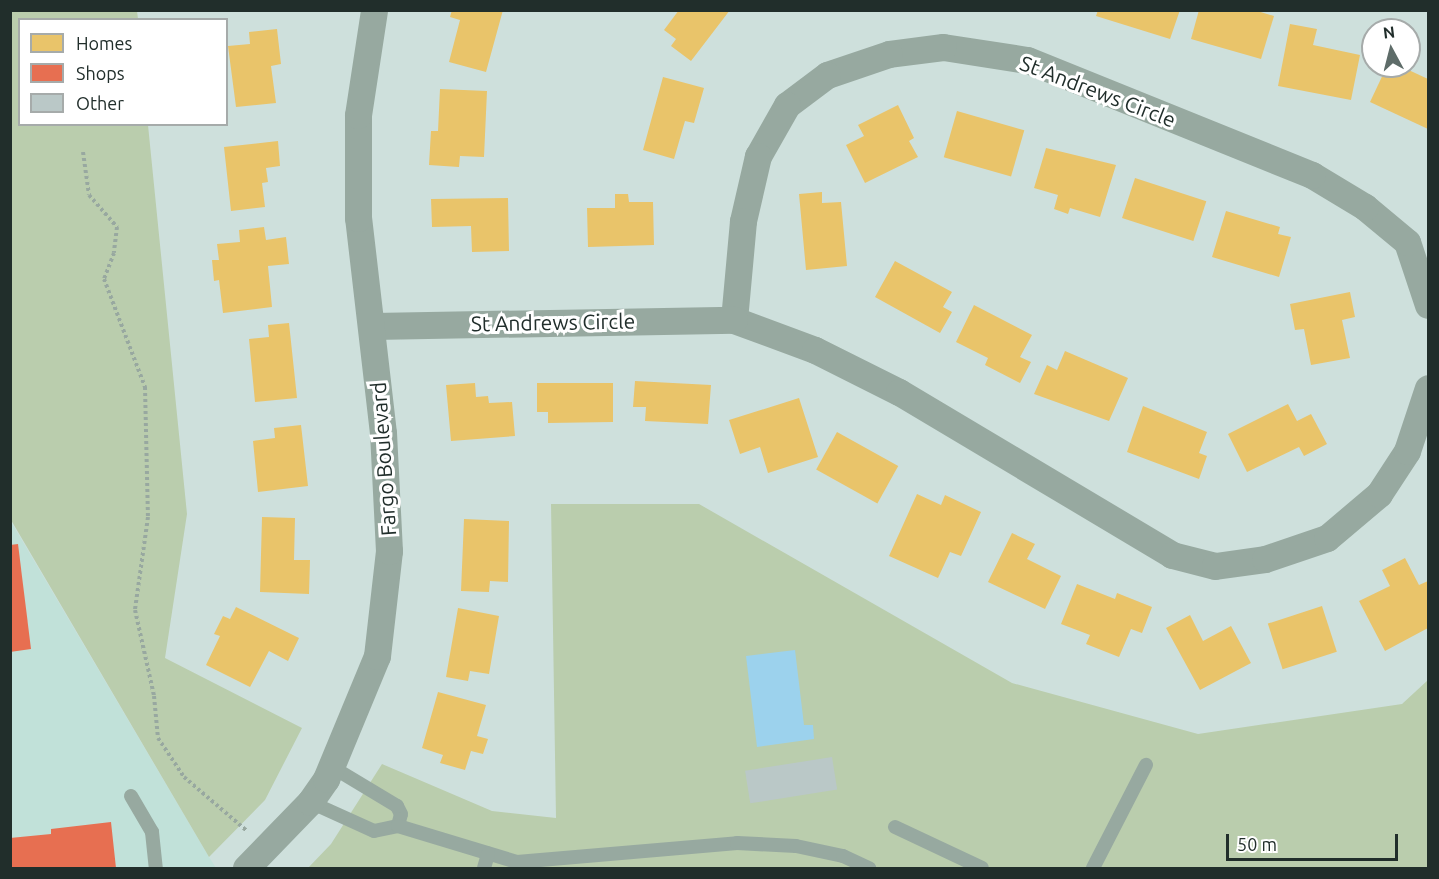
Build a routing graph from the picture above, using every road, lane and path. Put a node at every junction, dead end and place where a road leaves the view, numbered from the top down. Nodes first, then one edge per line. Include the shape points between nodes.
1 (374, 10) edge
2 (83, 152) dead end
3 (1428, 305) edge
4 (734, 320) junction
5 (373, 326) junction
6 (1428, 388) edge
7 (1146, 765) dead end
8 (332, 767) junction
9 (131, 796) dead end
10 (310, 802) junction
11 (398, 826) junction
12 (895, 827) dead end
13 (252, 835) dead end
14 (488, 854) junction
15 (156, 868) edge
16 (246, 868) edge
17 (484, 868) edge
18 (869, 868) edge
19 (982, 868) edge
20 (1093, 868) edge

1 - 5 street, Fargo Boulevard via 357,115 358,218
2 - 13 path via 89,195 117,227 114,253 104,279 145,387 148,517 135,609 154,696 158,738 184,777
3 - 4 street, St Andrews Circle via 1407,242 1365,207 1312,175 1027,60 943,47 889,54 827,75 787,105 758,156 743,221
4 - 5 street, St Andrews Circle
4 - 6 street, St Andrews Circle via 815,350 899,392 1173,555 1215,566 1265,559 1327,538 1379,494 1407,452
5 - 8 street, Fargo Boulevard via 389,551 377,656
7 - 20 lane
8 - 10 street, Fargo Boulevard
8 - 11 lane via 398,806
9 - 15 lane via 152,832
10 - 11 lane via 374,831
10 - 16 street, Fargo Boulevard
11 - 14 lane
12 - 19 lane
14 - 17 lane
14 - 18 lane via 517,862 749,844 796,846 843,856

